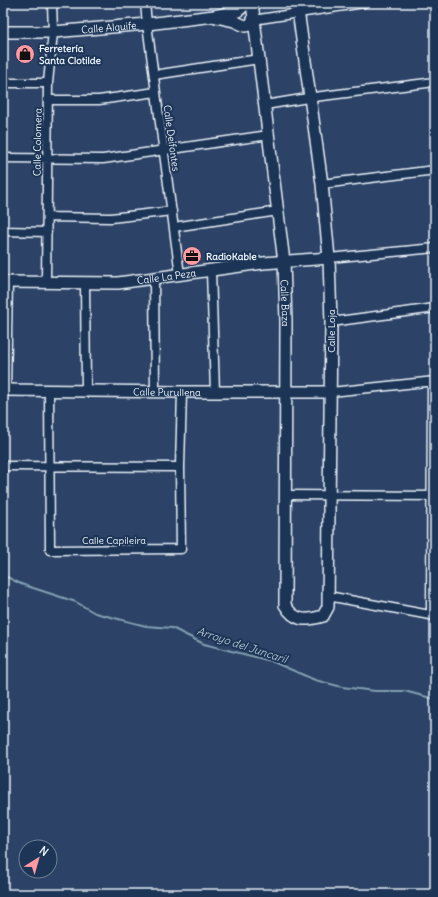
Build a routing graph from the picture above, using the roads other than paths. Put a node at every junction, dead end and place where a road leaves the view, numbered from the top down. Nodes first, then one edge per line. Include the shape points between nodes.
1 (52, 3) edge
2 (145, 3) edge
3 (247, 3) edge
4 (252, 3) edge
5 (364, 3) edge
6 (297, 8) edge
7 (214, 16) junction
8 (253, 20) junction
9 (147, 24) junction
10 (3, 32) edge
11 (53, 32) junction
12 (258, 59) junction
13 (154, 75) junction
14 (435, 82) edge
15 (3, 83) edge
16 (48, 83) junction
17 (156, 92) junction
18 (310, 98) junction
19 (48, 100) junction
20 (265, 106) junction
21 (269, 135) junction
22 (164, 150) junction
23 (3, 158) edge
24 (47, 159) junction
25 (435, 170) edge
26 (322, 184) junction
27 (172, 211) junction
28 (278, 211) junction
29 (47, 217) junction
30 (174, 226) junction
31 (3, 231) edge
32 (47, 232) junction
33 (435, 248) edge
34 (329, 258) junction
35 (284, 262) junction
36 (211, 271) junction
37 (180, 275) junction
38 (154, 278) junction
39 (5, 282) edge
40 (46, 282) junction
41 (85, 282) junction
42 (435, 308) edge
43 (331, 322) junction
44 (433, 381) edge
45 (4, 390) edge
46 (49, 390) junction
47 (86, 390) junction
48 (155, 391) junction
49 (286, 391) junction
50 (182, 392) junction
51 (216, 392) junction
52 (331, 392) junction
53 (3, 466) edge
54 (50, 467) junction
55 (180, 467) junction
56 (330, 494) junction
57 (286, 495) junction
58 (434, 496) edge
59 (328, 596) junction
60 (285, 605) joint
61 (433, 615) edge

1 - 11 street, Calle Colomera
2 - 9 street, Calle Deifontes
3 - 7 street, Calle Alquife via 238,11
4 - 8 street, Calle Baza
5 - 6 street, Calle Alquife
6 - 8 street, Calle Alquife
6 - 18 street, Calle Loja
7 - 8 street, Calle Alquife via 245,26 250,26
7 - 9 street, Calle Alquife
8 - 12 street, Calle Baza
9 - 11 street, Calle Alquife
9 - 13 street, Calle Deifontes
10 - 11 street, Calle Alquife
11 - 16 street, Calle Colomera
12 - 13 street
12 - 20 street, Calle Baza
13 - 17 street, Calle Deifontes
14 - 18 street
15 - 16 street
16 - 19 street, Calle Colomera
17 - 19 street via 99,100
17 - 22 street, Calle Deifontes
18 - 20 street
18 - 26 street, Calle Loja
19 - 24 street, Calle Colomera
20 - 21 street, Calle Baza
21 - 22 street
21 - 28 street, Calle Baza
22 - 24 street via 103,159
22 - 27 street, Calle Deifontes
23 - 24 street
24 - 29 street, Calle Colomera
25 - 26 street
26 - 34 street, Calle Loja
27 - 29 street via 111,218
27 - 30 street, Calle Deifontes
28 - 30 street
28 - 35 street, Calle Baza
29 - 32 street, Calle Colomera
30 - 37 street, Calle Deifontes
31 - 32 street
32 - 40 street, Calle Colomera
33 - 34 street
34 - 35 street, Calle La Peza
34 - 43 street, Calle Loja
35 - 36 street, Calle La Peza
35 - 49 street, Calle Baza
36 - 37 street, Calle La Peza
36 - 51 street
37 - 38 street, Calle La Peza
38 - 41 street, Calle La Peza via 118,283
38 - 48 street
39 - 40 street, Calle La Peza
39 - 45 street
40 - 41 street, Calle La Peza
41 - 47 street
42 - 43 street
43 - 52 street, Calle Loja
44 - 52 street
44 - 58 street
45 - 46 street, Calle Purullena
46 - 47 street, Calle Purullena
46 - 54 street, Calle Capileira
47 - 48 street, Calle Purullena
48 - 50 street, Calle Purullena
49 - 51 street, Calle Purullena
49 - 52 street, Calle Purullena
49 - 57 street, Calle Baza
50 - 51 street, Calle Purullena
50 - 55 street, Calle Capileira
52 - 56 street, Calle Loja
53 - 54 street
54 - 55 street
54 - 55 street, Calle Capileira via 50,550 181,549
56 - 57 street
56 - 58 street
56 - 59 street, Calle Loja
57 - 60 street, Calle Baza
58 - 61 street
59 - 60 street, Calle Loja via 328,606 323,616 310,620 290,613
59 - 61 street

